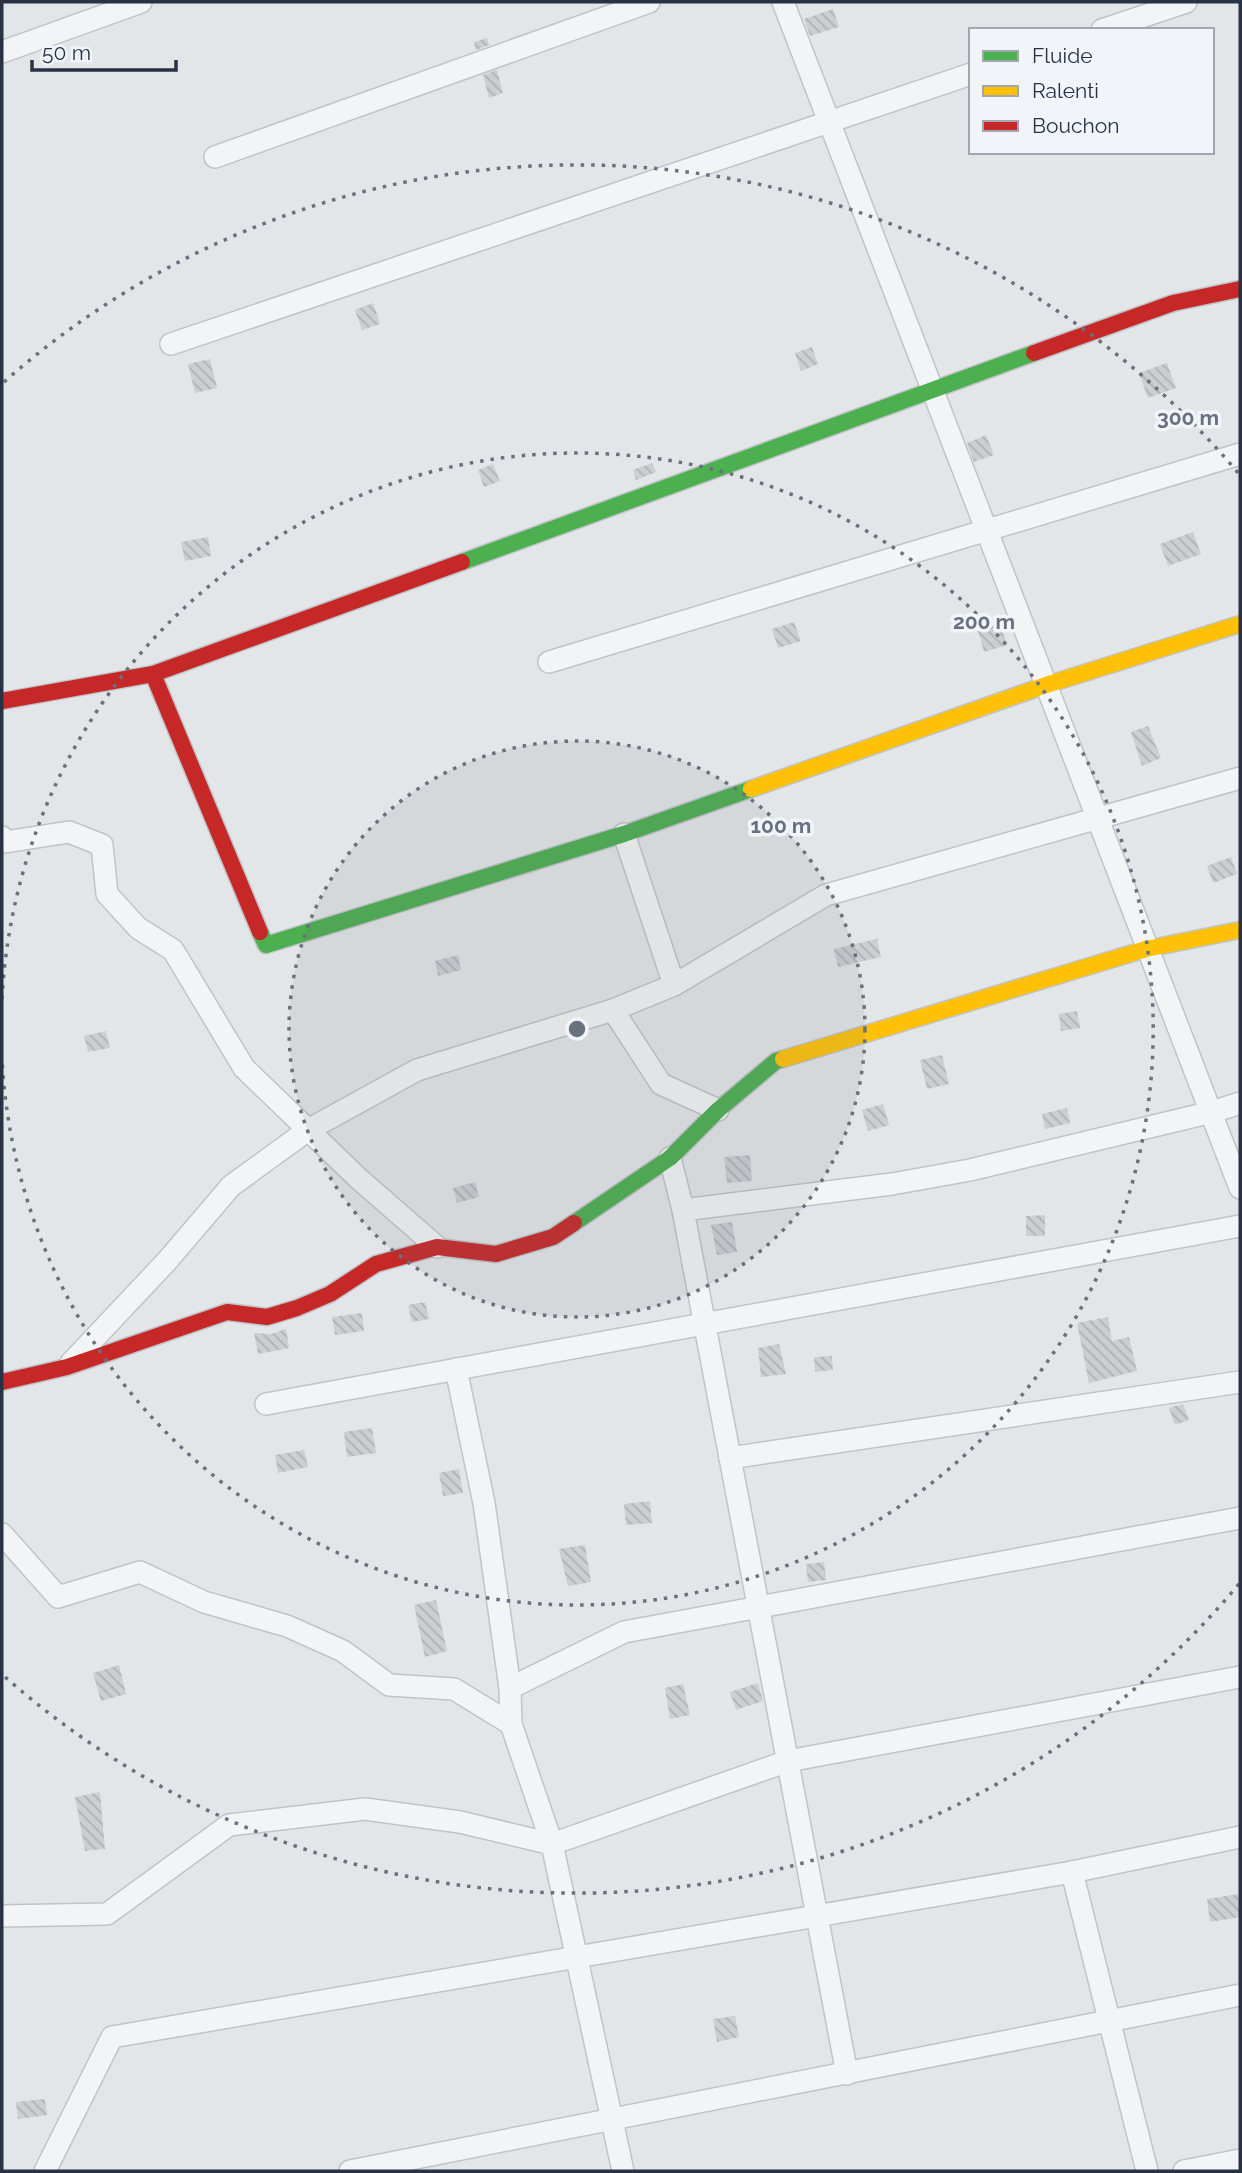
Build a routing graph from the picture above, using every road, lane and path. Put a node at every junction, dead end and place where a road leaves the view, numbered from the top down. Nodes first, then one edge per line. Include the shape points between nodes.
1 (141, 2) edge
2 (649, 2) edge
3 (783, 2) edge
4 (1186, 2) edge
5 (1108, 28) edge
6 (2, 52) edge
7 (969, 75) edge
8 (829, 121) junction
9 (215, 157) dead end
10 (1240, 289) edge
11 (171, 344) dead end
12 (933, 390) junction
13 (1240, 453) edge
14 (987, 530) junction
15 (1240, 624) edge
16 (549, 662) dead end
17 (152, 674) junction
18 (1046, 685) junction
19 (2, 701) edge
20 (1240, 778) edge
21 (1098, 819) junction
22 (624, 834) junction
23 (2, 837) edge
24 (1240, 930) edge
25 (1146, 949) junction
26 (674, 985) junction
27 (612, 1010) junction
28 (1240, 1103) edge
29 (718, 1110) junction
30 (1212, 1112) junction
31 (308, 1130) junction
32 (670, 1158) junction
33 (1240, 1188) edge
34 (683, 1210) junction
35 (1240, 1226) edge
36 (437, 1247) junction
37 (704, 1324) junction
38 (67, 1367) junction
39 (456, 1369) junction
40 (2, 1382) edge
41 (1240, 1382) edge
42 (266, 1404) dead end
43 (730, 1458) junction
44 (1240, 1518) edge
45 (2, 1534) edge
46 (758, 1607) junction
47 (1240, 1677) edge
48 (510, 1688) junction
49 (511, 1724) junction
50 (788, 1761) junction
51 (1240, 1838) edge
52 (552, 1844) junction
53 (1072, 1872) junction
54 (2, 1916) edge
55 (817, 1916) junction
56 (578, 1956) junction
57 (1240, 1995) edge
58 (1109, 2021) junction
59 (848, 2074) junction
60 (612, 2120) junction
61 (1240, 2160) edge
62 (45, 2171) edge
63 (350, 2171) edge
64 (623, 2171) edge
65 (1147, 2171) edge
66 (1184, 2171) edge

1 - 6 street
2 - 9 street
3 - 8 street
4 - 5 street
7 - 8 street
8 - 11 street
8 - 12 street
10 - 12 street via 1173,303
12 - 14 street
12 - 17 street
13 - 14 street
14 - 16 street
14 - 18 street
15 - 18 street
17 - 19 street
17 - 22 street via 265,945
18 - 21 street
18 - 22 street
20 - 21 street
21 - 25 street
21 - 26 street via 826,895
22 - 26 street
23 - 31 street via 5,842 69,832 102,845 107,894 138,928 173,950 244,1068
24 - 25 street
25 - 29 street via 776,1061
25 - 30 street
26 - 27 street
27 - 29 street via 661,1084
27 - 31 street via 417,1070
28 - 30 street
29 - 32 street
30 - 33 street
30 - 34 street via 970,1170
31 - 36 street
31 - 38 street via 231,1186
32 - 34 street
32 - 36 street via 554,1237 496,1254
34 - 37 street
35 - 37 street
36 - 38 street via 376,1264 330,1294 297,1308 267,1317 226,1312
37 - 39 street
37 - 43 street
38 - 40 street
39 - 42 street
39 - 48 street via 484,1503
41 - 43 street
43 - 46 street
44 - 46 street
45 - 49 street via 58,1597 140,1573 204,1602 288,1626 343,1651 389,1685 454,1689
46 - 48 street via 624,1632
46 - 50 street
47 - 50 street
48 - 49 street
49 - 52 street
50 - 52 street
50 - 55 street
51 - 53 street
52 - 54 street via 460,1822 365,1809 229,1825 107,1914
52 - 56 street
53 - 55 street
53 - 58 street
55 - 56 street
55 - 59 street
56 - 60 street
56 - 62 street via 112,2036
57 - 58 street
58 - 59 street
58 - 65 street
59 - 60 street
60 - 63 street
60 - 64 street
61 - 66 street

